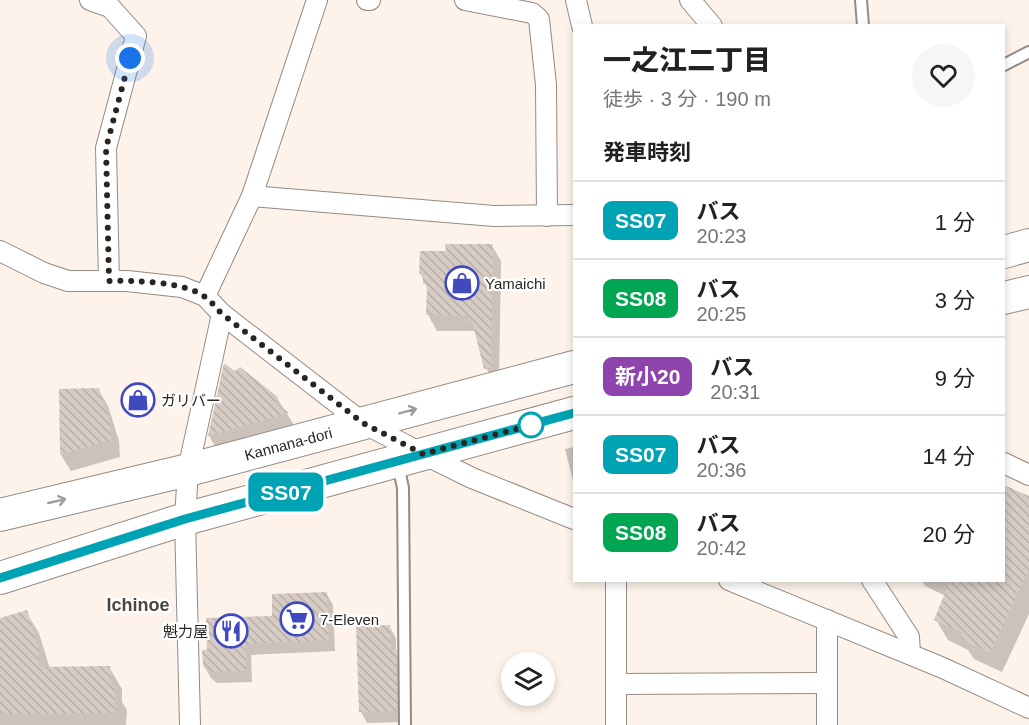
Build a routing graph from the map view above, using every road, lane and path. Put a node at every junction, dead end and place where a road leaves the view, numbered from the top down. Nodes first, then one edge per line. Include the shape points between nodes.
1 (90, 0) edge
2 (317, 0) edge
3 (465, 0) edge
4 (576, 0) edge
5 (690, 0) edge
6 (861, 0) edge
7 (582, 24) edge
8 (710, 24) edge
9 (863, 24) edge
10 (1029, 52) edge
11 (1005, 64) edge
12 (252, 196) junction
13 (573, 215) edge
14 (547, 216) junction
15 (1029, 244) edge
16 (0, 251) edge
17 (1005, 252) edge
18 (109, 281) junction
19 (1029, 292) edge
20 (205, 296) junction
21 (1005, 298) edge
22 (222, 314) junction
23 (573, 367) edge
24 (573, 413) edge
25 (363, 423) junction
26 (410, 458) junction
27 (1005, 463) edge
28 (188, 470) junction
29 (1029, 475) edge
30 (0, 515) edge
31 (185, 519) junction
32 (573, 519) edge
33 (0, 578) edge
34 (616, 582) edge
35 (734, 582) edge
36 (873, 582) edge
37 (826, 620) junction
38 (910, 654) junction
39 (827, 683) junction
40 (616, 684) junction
41 (1029, 708) edge
42 (190, 725) edge
43 (405, 725) edge
44 (616, 725) edge
45 (827, 725) edge

1 - 18 street via 110,7 136,36 106,148
2 - 12 street
3 - 14 street via 532,13 539,20 546,85
4 - 7 street
5 - 8 street
6 - 9 lane
10 - 11 lane
12 - 14 street via 494,216
12 - 20 street
13 - 14 street
15 - 17 main road
16 - 18 street via 68,281
18 - 20 street via 182,287
19 - 21 main road
20 - 22 street
22 - 25 street
22 - 28 street
25 -> 23 main road, Kannana-dori
24 - 26 main road
25 - 26 street
25 - 28 main road, Kannana-dori
26 - 31 main road
26 - 32 street
26 - 43 lane via 403,488
27 - 29 street
30 -> 28 main road, Kannana-dori
28 - 31 street
31 - 33 main road
31 - 42 street
34 - 40 street
35 - 37 street
36 - 38 street via 909,637
37 - 38 street
37 - 39 street
38 - 41 street
39 - 40 street
39 - 45 street
40 - 44 street

